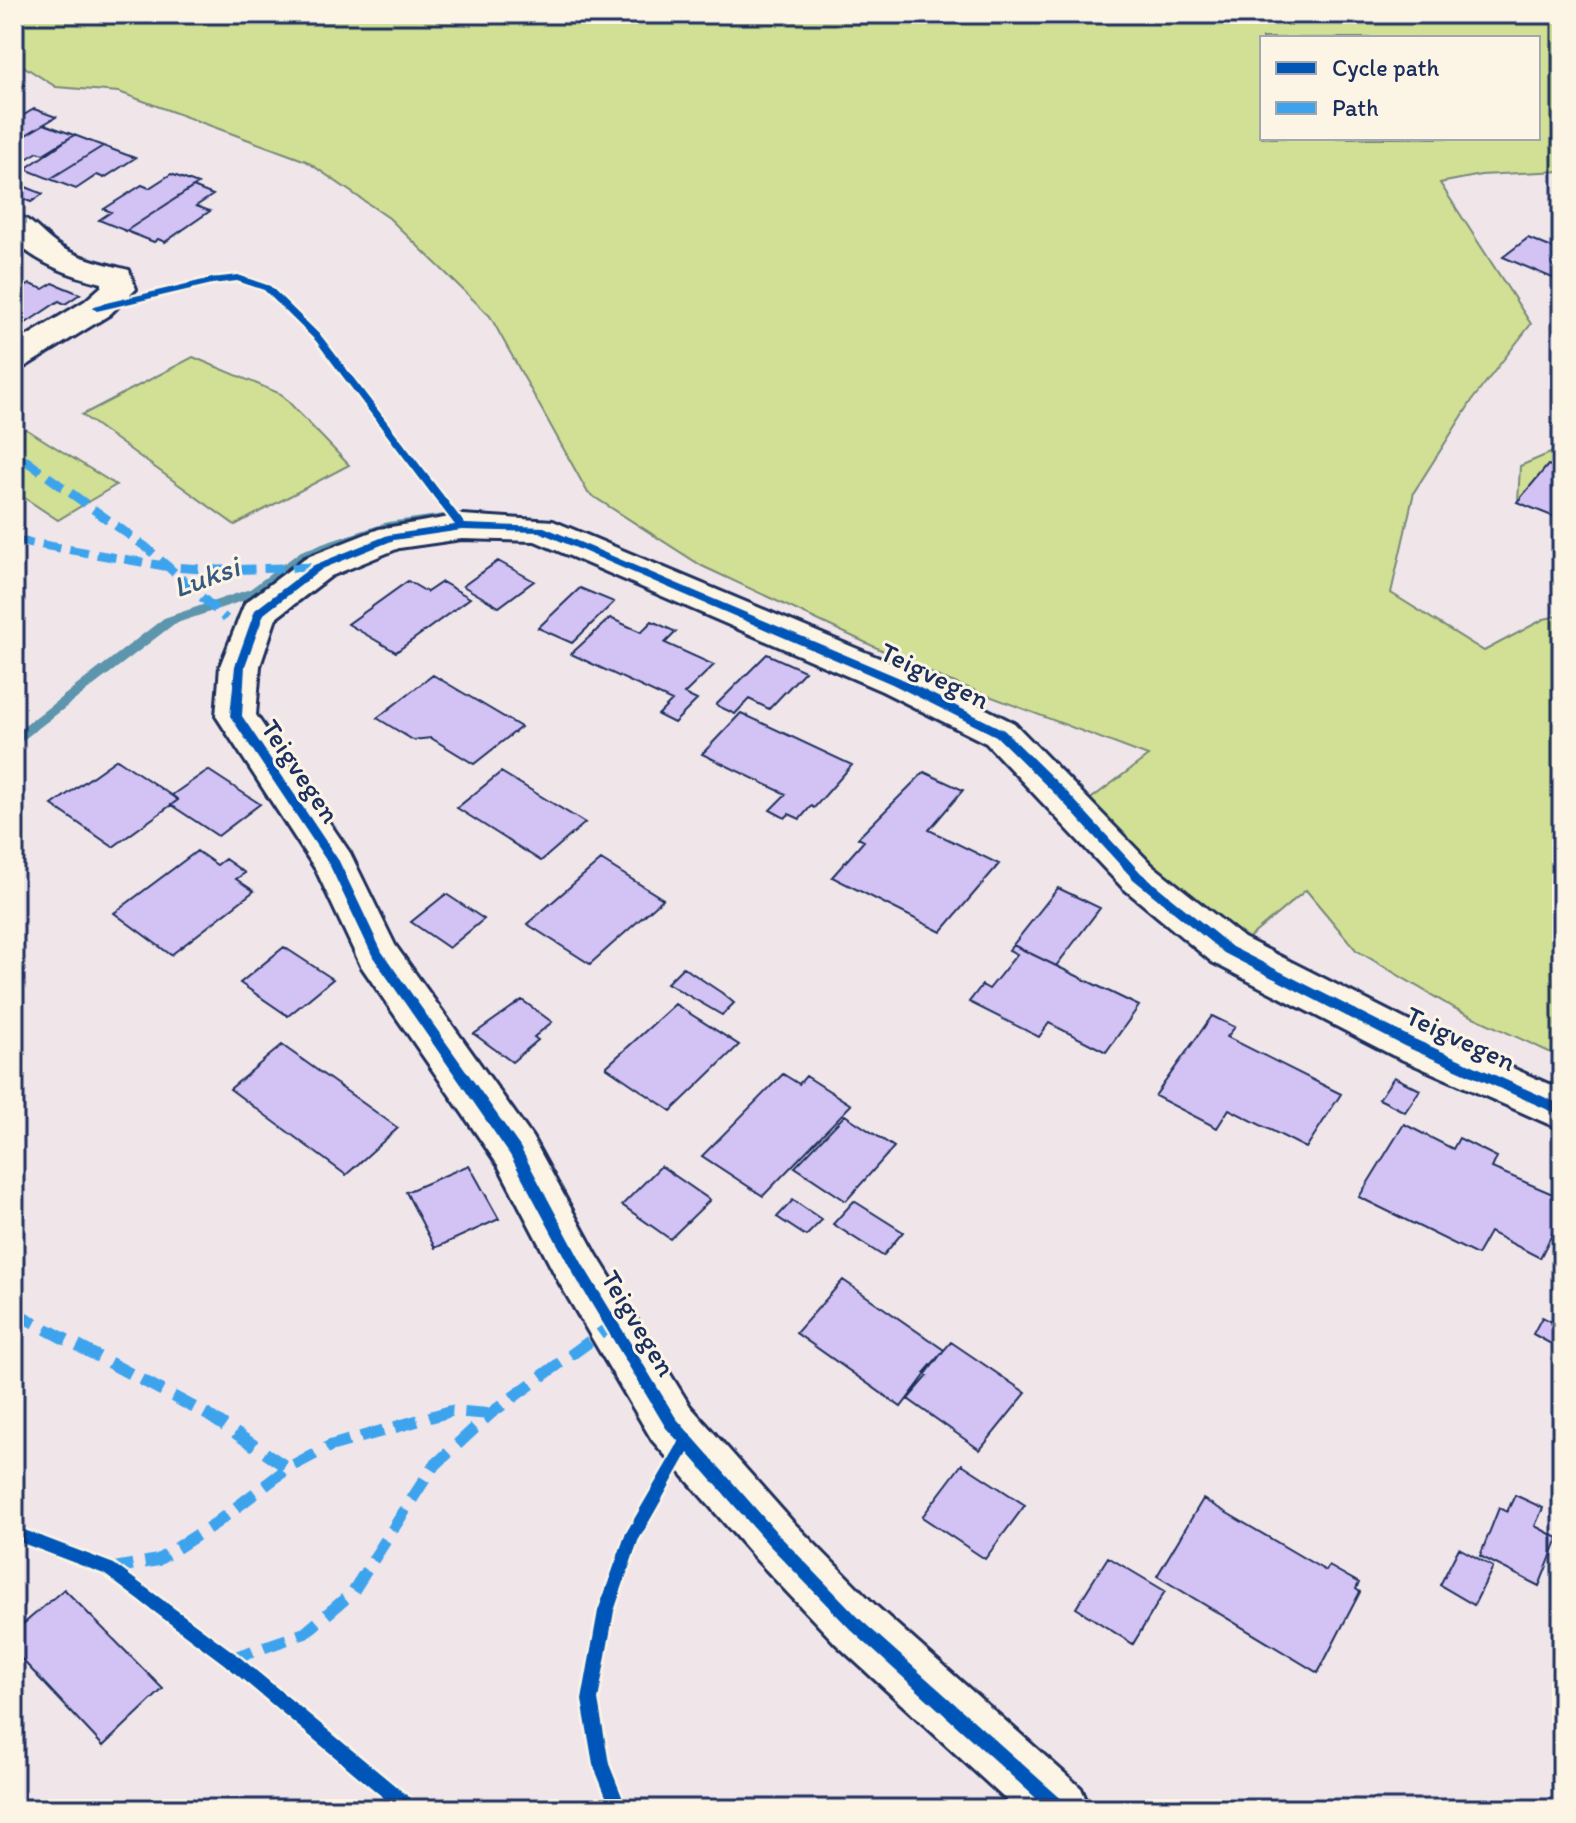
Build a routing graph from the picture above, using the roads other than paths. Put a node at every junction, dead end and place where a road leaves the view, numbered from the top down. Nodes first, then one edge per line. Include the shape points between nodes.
1 (14, 224) edge
2 (14, 359) edge
3 (1562, 1111) edge
4 (1060, 1809) edge

1 - 2 street via 46,252 117,277 119,289
3 - 4 street, Teigvegen via 1408,1042 1228,950 1137,876 1000,733 896,681 540,529 462,527 392,537 318,567 259,612 240,666 236,716 335,864 377,954 515,1151 578,1269 671,1423 856,1625

